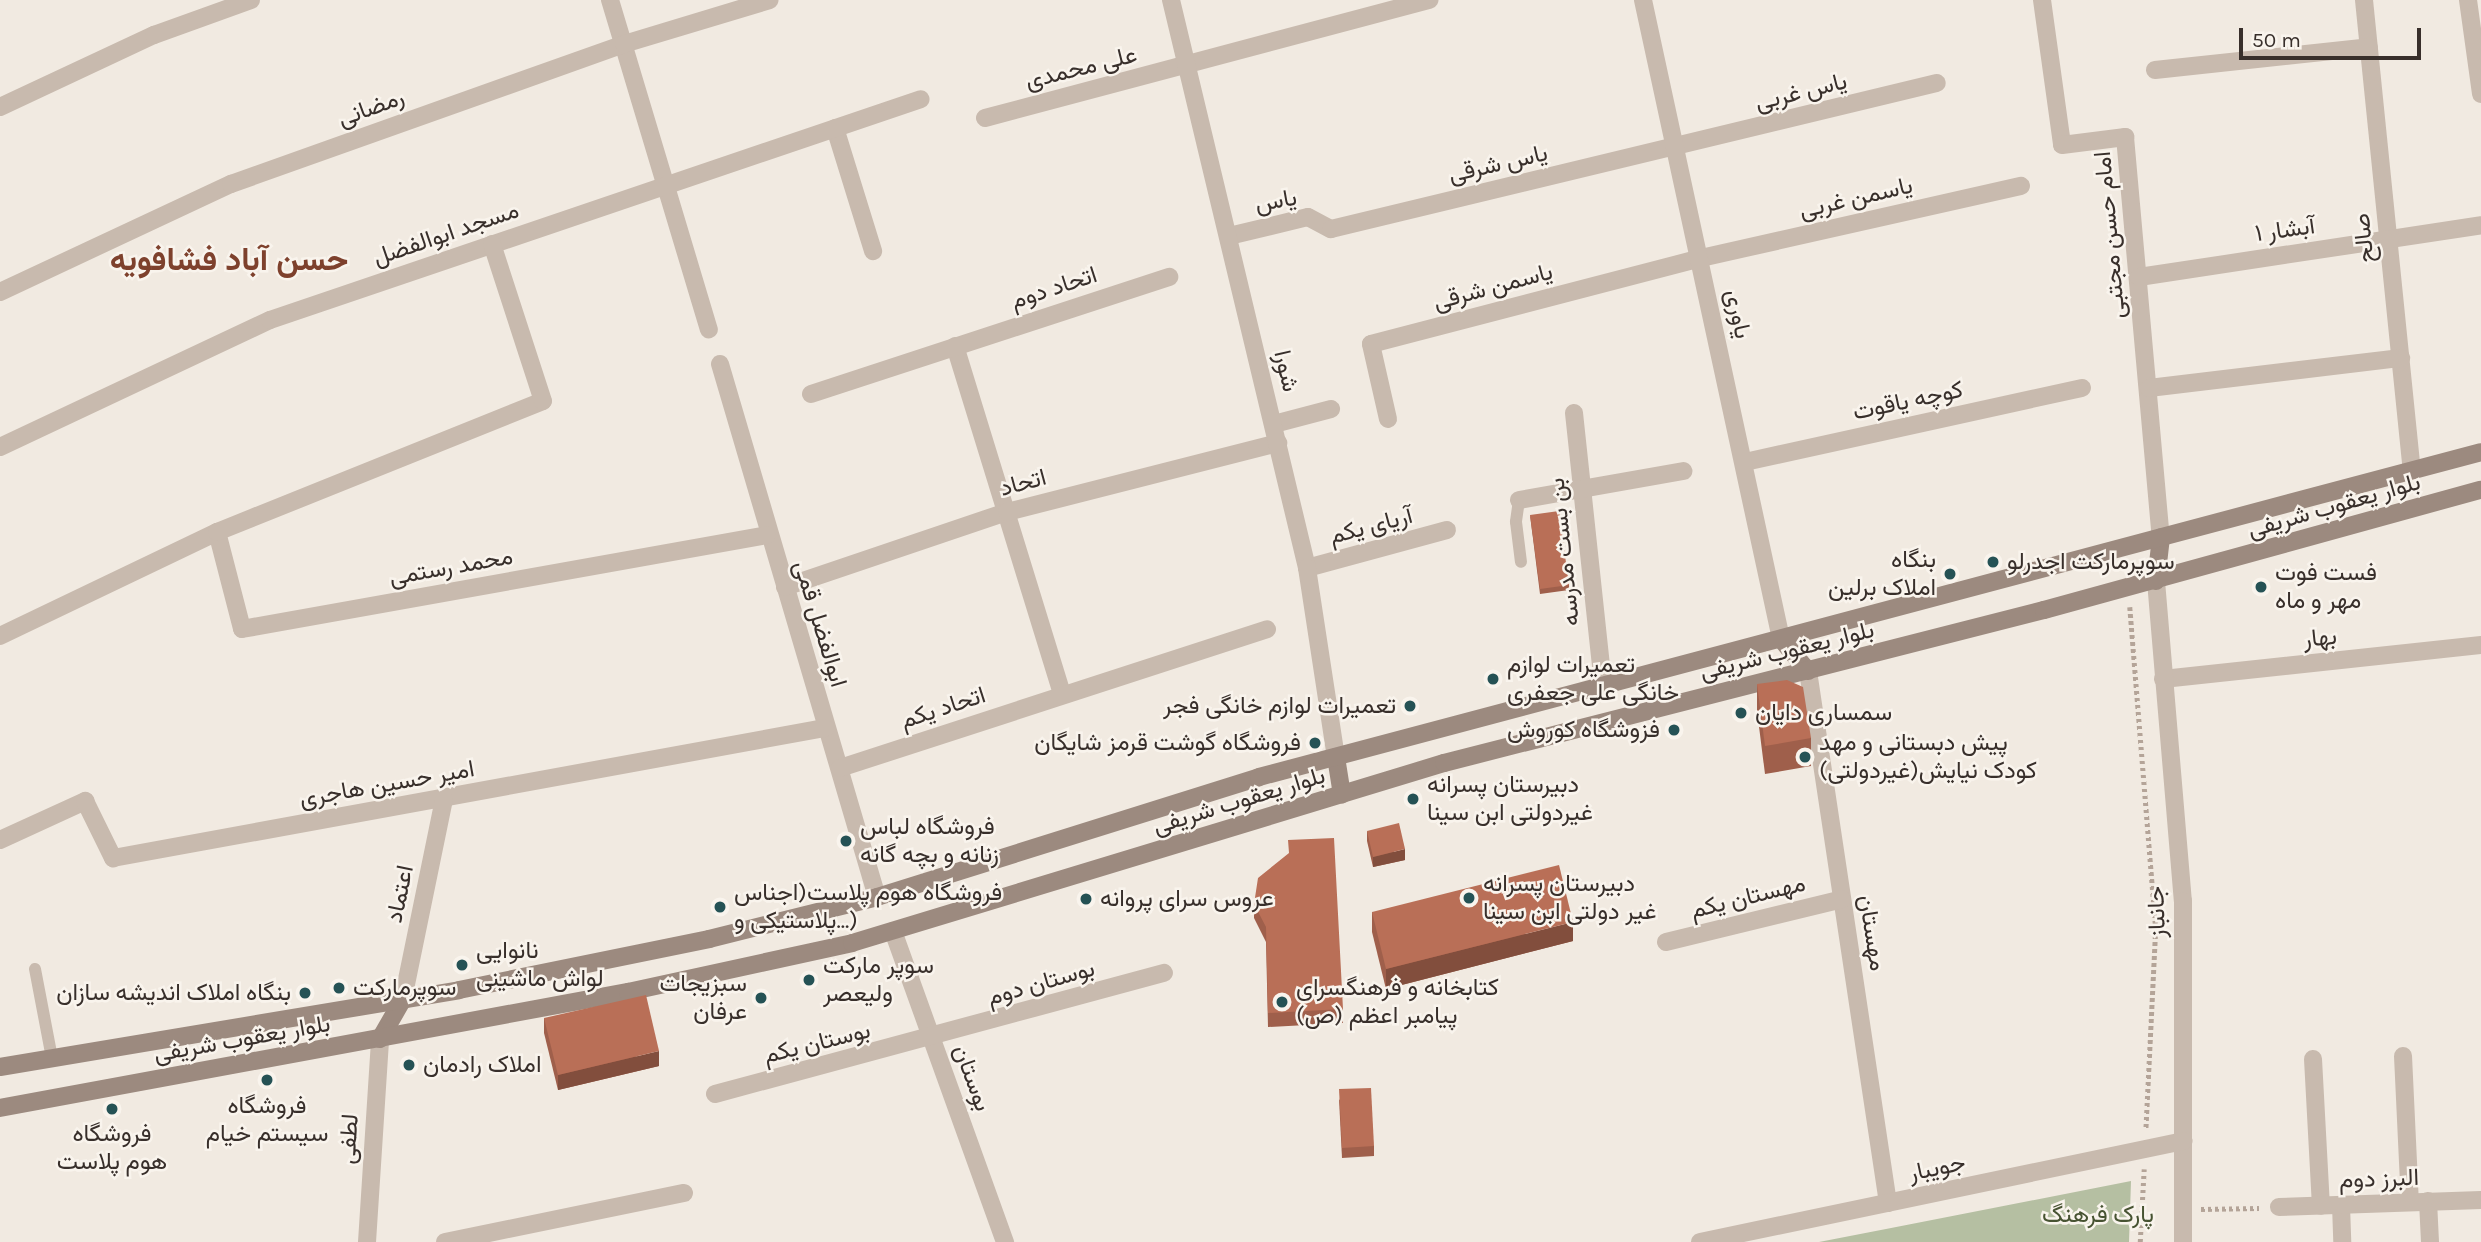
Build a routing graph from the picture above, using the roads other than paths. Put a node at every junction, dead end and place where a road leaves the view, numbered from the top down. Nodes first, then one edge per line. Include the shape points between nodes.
1 (251, 0) edge
2 (610, 0) edge
3 (770, 0) edge
4 (1171, 0) edge
5 (1430, 0) edge
6 (1643, 0) edge
7 (2042, 0) edge
8 (2364, 0) edge
9 (2468, 0) edge
10 (624, 44) junction
11 (2369, 47) junction
12 (1188, 66) junction
13 (2155, 70) dead end
14 (1937, 83) dead end
15 (2481, 94) edge
16 (921, 99) dead end
17 (0, 107) edge
18 (985, 118) dead end
19 (835, 128) junction
20 (1677, 148) junction
21 (666, 184) junction
22 (2021, 186) dead end
23 (2481, 225) edge
24 (1331, 229) joint
25 (1228, 236) junction
26 (2389, 240) junction
27 (492, 244) junction
28 (873, 251) dead end
29 (1701, 258) junction
30 (1170, 277) dead end
31 (2139, 277) junction
32 (0, 292) edge
33 (709, 329) dead end
34 (955, 346) junction
35 (2401, 358) junction
36 (720, 364) dead end
37 (2082, 388) dead end
38 (2149, 388) junction
39 (811, 394) dead end
40 (1331, 409) dead end
41 (1574, 413) dead end
42 (1388, 418) dead end
43 (1274, 424) junction
44 (1278, 443) junction
45 (0, 447) edge
46 (2481, 452) edge
47 (1745, 463) junction
48 (2412, 470) junction
49 (1683, 471) dead end
50 (1582, 489) junction
51 (2481, 490) edge
52 (1519, 500) joint
53 (1007, 512) junction
54 (1447, 530) dead end
55 (217, 532) junction
56 (767, 535) junction
57 (2161, 537) junction
58 (1521, 562) dead end
59 (1307, 568) junction
60 (2156, 581) junction
61 (785, 587) junction
62 (1267, 629) dead end
63 (0, 636) edge
64 (1781, 639) junction
65 (2481, 645) edge
66 (1808, 671) junction
67 (2163, 680) junction
68 (1603, 686) junction
69 (1062, 694) junction
70 (825, 728) junction
71 (1336, 757) junction
72 (840, 768) junction
73 (1342, 795) junction
74 (444, 799) junction
75 (0, 840) edge
76 (877, 897) junction
77 (1842, 899) junction
78 (892, 931) junction
79 (1666, 942) dead end
80 (35, 969) dead end
81 (1164, 973) dead end
82 (403, 999) junction
83 (380, 1039) junction
84 (932, 1039) junction
85 (2403, 1056) dead end
86 (52, 1058) junction
87 (2313, 1059) dead end
88 (0, 1067) edge
89 (715, 1094) dead end
90 (0, 1108) edge
91 (2184, 1141) junction
92 (684, 1193) dead end
93 (2481, 1199) edge
94 (2428, 1201) junction
95 (2410, 1202) junction
96 (1888, 1203) junction
97 (2341, 1205) junction
98 (2321, 1206) junction
99 (2280, 1207) road end
100 (367, 1242) edge
101 (444, 1242) edge
102 (1005, 1242) edge
103 (1700, 1242) edge
104 (2182, 1242) edge
105 (2342, 1242) edge
106 (2430, 1242) edge

1 - 17 street via 154,35
2 - 10 street
3 - 10 street, رمضانی
4 - 12 street, شورا
5 - 12 street, علی محمدی
6 - 20 street, یاوری
7 - 31 street, امام حسن مجتبی via 2062,145 2125,137
8 - 11 street, صالح
9 - 15 street
10 - 21 street
10 - 32 street, رمضانی via 231,184
11 - 13 street
11 - 26 street, صالح
12 - 18 street, علی محمدی
12 - 25 street, شورا
14 - 20 street, یاس غربی
16 - 19 street, مسجد ابوالفضل
19 - 21 street, مسجد ابوالفضل
19 - 28 street
20 - 24 street, یاس شرقی
20 - 29 street, یاوری
21 - 27 street, مسجد ابوالفضل
21 - 33 street
22 - 29 street, یاسمن غربی
23 - 26 street, آبشار ۱
24 - 25 street, یاس via 1308,217
25 - 43 street, شورا
26 - 31 street, آبشار ۱
26 - 35 street, صالح
27 - 45 street, مسجد ابوالفضل via 270,320
27 - 55 street via 543,401
29 - 42 street, یاسمن شرقی via 1371,344
29 - 47 street, یاوری
30 - 34 street, اتحاد دوم
31 - 38 street, امام حسن مجتبی
34 - 39 street, اتحاد دوم
34 - 53 street
35 - 38 street
35 - 48 street, صالح
36 - 56 street, ابوالفضل قمی
37 - 47 street, کوچه یاقوت
38 - 57 street, امام حسن مجتبی
40 - 43 street
41 - 50 street, بن بست مدرسه
43 - 44 street, شورا
44 - 53 street, اتحاد
44 - 59 street, شورا
46 - 48 main road, بلوار یعقوب شریفی
47 - 64 street, یاوری
48 - 57 main road, بلوار یعقوب شریفی
49 - 50 street
50 - 52 street
50 - 68 street, بن بست مدرسه
51 - 60 main road, بلوار یعقوب شریفی
52 - 58 lane via 1516,522
53 - 61 street, اتحاد
53 - 69 street
54 - 59 street, آریای یکم
55 - 56 street, محمد رستمی via 242,629
55 - 63 street
56 - 61 street, ابوالفضل قمی
57 - 60 main road
57 - 64 main road, بلوار یعقوب شریفی
59 - 71 street, شورا
60 - 66 main road, بلوار یعقوب شریفی
60 - 67 street, جانباز
61 - 70 street, ابوالفضل قمی
62 - 69 street, اتحاد یکم
64 - 66 main road
64 - 68 main road, بلوار یعقوب شریفی
65 - 67 street, بهار
66 - 73 main road, بلوار یعقوب شریفی via 1444,762
66 - 77 street, مهستان
67 - 91 street, جانباز via 2183,901
68 - 71 main road, بلوار یعقوب شریفی
69 - 72 street, اتحاد یکم
70 - 72 street, ابوالفضل قمی
70 - 74 street, امیر حسین هاجری
71 - 73 main road
71 - 76 main road, بلوار یعقوب شریفی
72 - 76 street, ابوالفضل قمی
73 - 78 main road, بلوار یعقوب شریفی
74 - 75 street, امیر حسین هاجری via 113,858 85,801
74 - 82 street, اعتماد
76 - 82 main road, بلوار یعقوب شریفی via 709,939
77 - 79 street, مهستان یکم
77 - 96 street, مهستان
78 - 83 main road, بلوار یعقوب شریفی via 628,992
78 - 84 street, بوستان
80 - 86 lane
81 - 84 street, بوستان دوم
82 - 83 main road
82 - 86 main road, بلوار یعقوب شریفی
83 - 90 main road, بلوار یعقوب شریفی
83 - 100 street, لطفی
84 - 89 street, بوستان یکم
84 - 102 street, بوستان
85 - 95 street
86 - 88 main road, بلوار یعقوب شریفی
87 - 98 street
91 - 96 street, جویبار
91 - 104 street, جانباز
92 - 101 street
93 - 94 street, البرز دوم
94 - 95 street, البرز دوم
94 - 106 street
95 - 97 street, البرز دوم
96 - 103 street, جویبار
97 - 98 street, البرز دوم
97 - 105 street
98 - 99 street, البرز دوم

